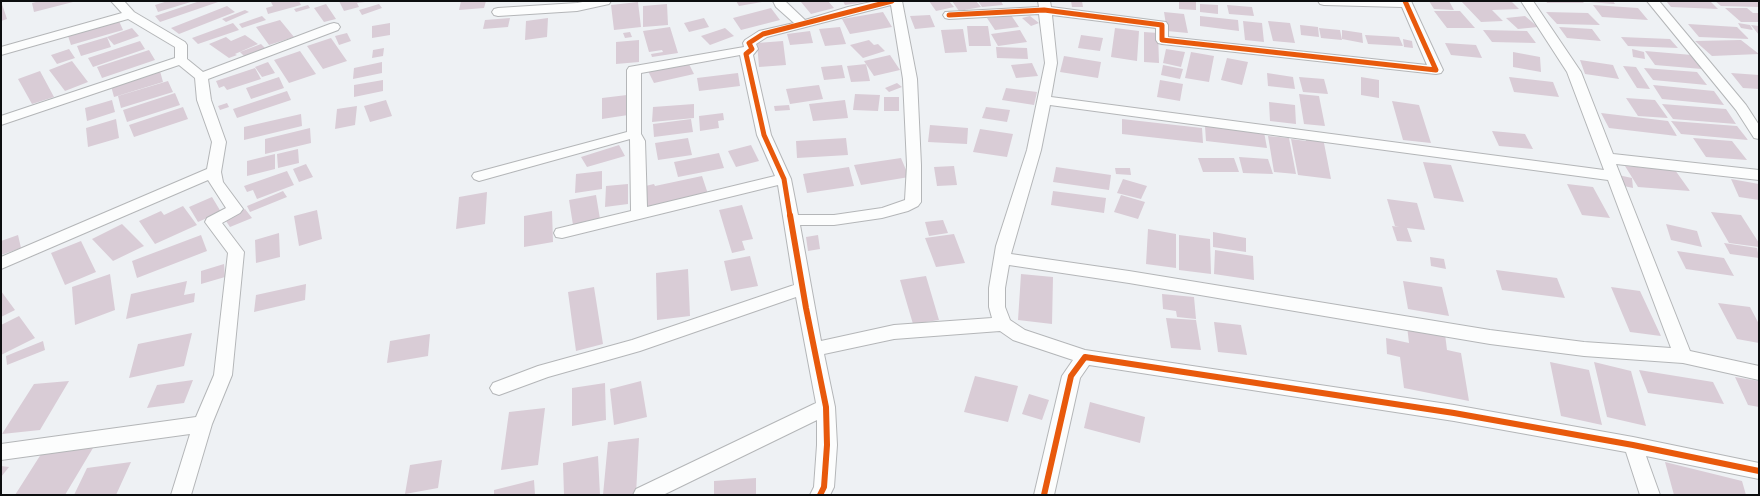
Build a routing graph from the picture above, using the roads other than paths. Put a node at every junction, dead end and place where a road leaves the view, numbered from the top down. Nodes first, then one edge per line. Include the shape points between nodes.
1 (117, 1) edge
2 (605, 1) edge
3 (779, 1) edge
4 (892, 1) edge
5 (896, 1) edge
6 (1324, 1) edge
7 (1527, 1) edge
8 (1653, 1) edge
9 (1406, 2) edge
10 (1044, 6) edge
11 (498, 12) dead end
12 (130, 15) junction
13 (949, 15) dead end
14 (802, 24) junction
15 (334, 27) dead end
16 (752, 48) junction
17 (1, 51) edge
18 (181, 60) junction
19 (201, 77) junction
20 (1044, 100) junction
21 (1, 120) edge
22 (634, 134) junction
23 (1759, 135) edge
24 (1607, 158) junction
25 (214, 172) junction
26 (1759, 175) edge
27 (479, 176) dead end
28 (1614, 176) junction
29 (784, 179) junction
30 (639, 213) junction
31 (791, 220) junction
32 (562, 233) dead end
33 (1002, 258) junction
34 (1, 263) edge
35 (803, 288) junction
36 (1003, 324) junction
37 (814, 349) junction
38 (1683, 356) junction
39 (1085, 357) junction
40 (1759, 373) edge
41 (499, 388) dead end
42 (826, 407) junction
43 (203, 424) junction
44 (1633, 445) junction
45 (1, 452) edge
46 (1759, 471) edge
47 (181, 495) edge
48 (643, 495) edge
49 (820, 495) edge
50 (1044, 495) edge
51 (1650, 495) edge

1 - 12 street
2 - 11 street via 577,7
3 - 14 street
4 - 14 street
5 - 31 street via 910,79 913,202 882,213 834,220
6 - 9 street
7 - 24 street via 1574,72
8 - 23 street via 1736,102
9 - 10 street via 1436,70 1162,40 1162,25
10 - 13 street
10 - 20 street via 1051,63
12 - 17 street
12 - 18 street via 182,45
14 - 16 street via 763,34 749,43
15 - 19 street
16 - 22 street via 634,70
16 - 29 street via 746,54 763,127
18 - 19 street
18 - 21 street
19 - 25 street via 204,100 219,142
20 - 28 street
20 - 33 street via 1034,150
22 - 27 street
22 - 30 street via 638,141
24 - 26 street
24 - 28 street
25 - 34 street
25 - 43 street via 216,183 235,209 213,222 236,252 223,375
28 - 38 street
29 - 30 street
29 - 31 street
30 - 32 street
31 - 35 street
33 - 36 street via 997,307
33 - 38 street via 1490,337 1584,349
35 - 37 street
35 - 41 street via 634,346 544,371
36 - 37 street via 894,332
36 - 39 street via 1019,335
37 - 42 street
38 - 40 street
39 - 44 street via 1454,414
39 - 50 street via 1070,376
42 - 48 street
42 - 49 street via 827,445 824,487
43 - 45 street
43 - 47 street
44 - 46 street
44 - 51 street

